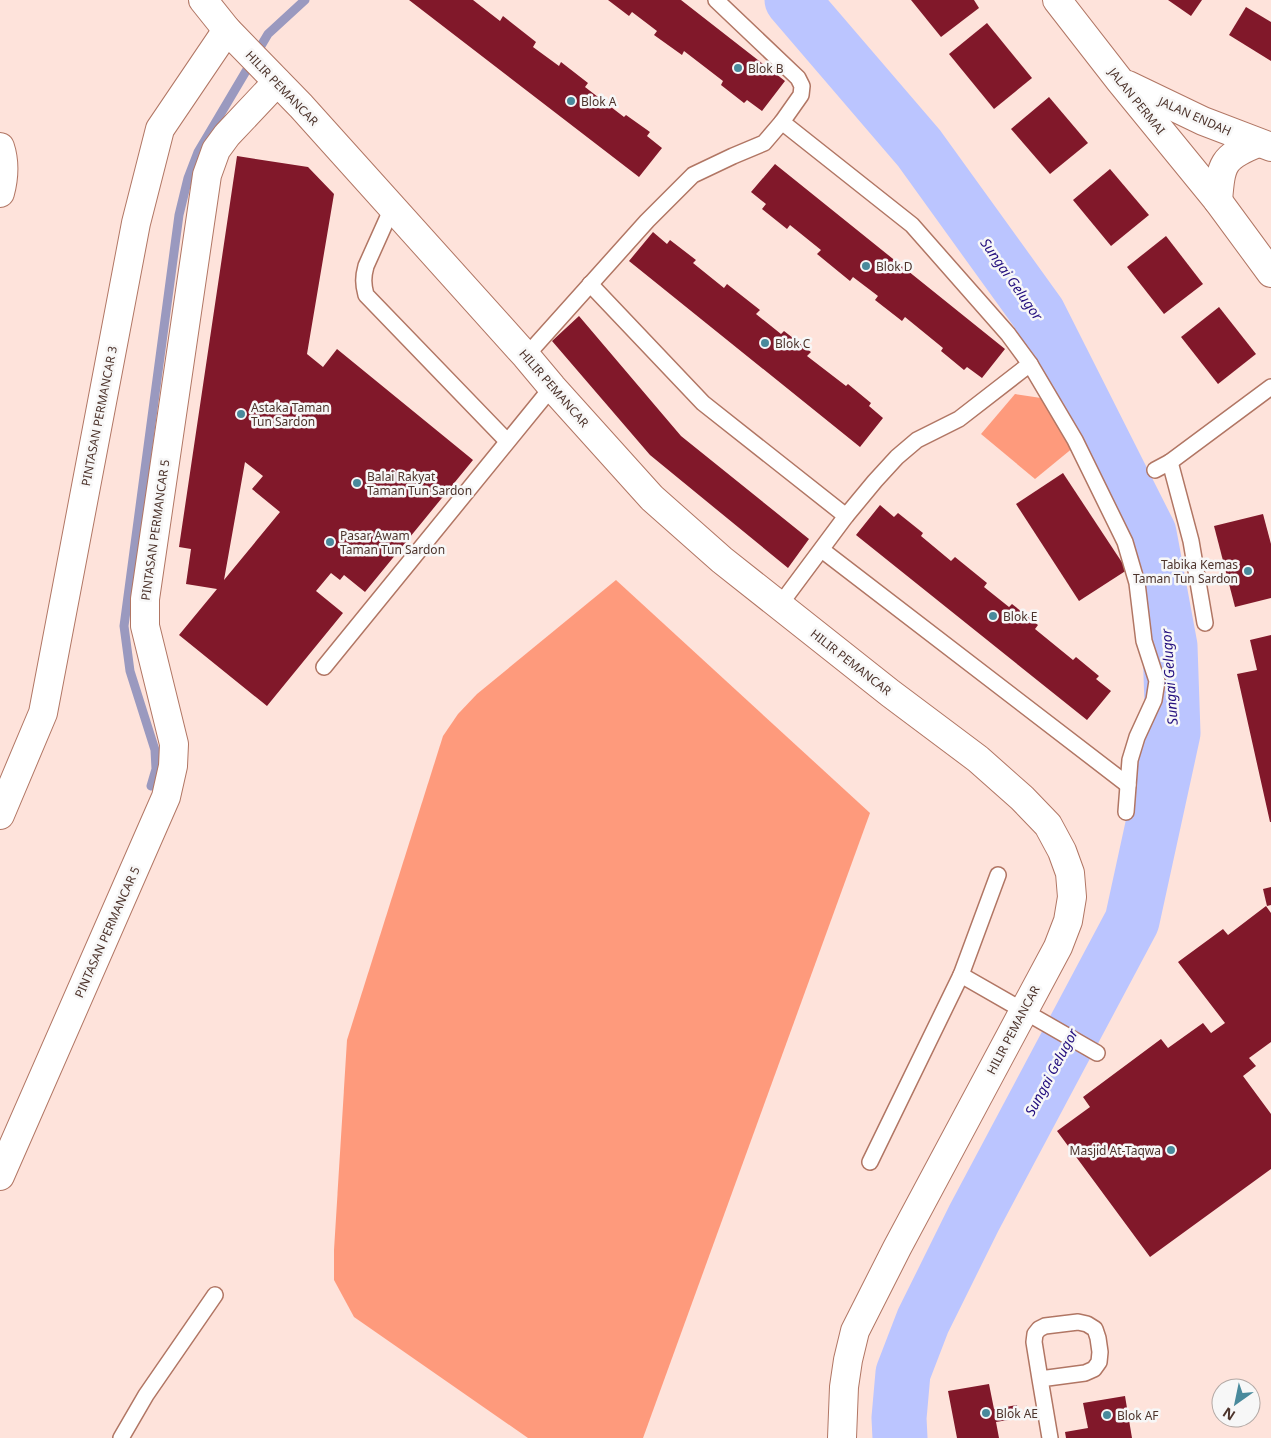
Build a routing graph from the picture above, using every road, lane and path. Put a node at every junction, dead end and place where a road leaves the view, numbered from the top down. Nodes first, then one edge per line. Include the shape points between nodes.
1 (203, 0) edge
2 (716, 0) edge
3 (1056, 0) edge
4 (235, 39) junction
5 (271, 75) junction
6 (1120, 81) junction
7 (782, 122) junction
8 (1264, 145) edge
9 (0, 146) edge
10 (0, 193) edge
11 (1218, 201) junction
12 (392, 208) junction
13 (1271, 273) edge
14 (590, 284) junction
15 (526, 356) junction
16 (1030, 364) junction
17 (552, 387) junction
18 (1271, 387) edge
19 (507, 441) junction
20 (1170, 462) junction
21 (1155, 470) dead end
22 (846, 516) junction
23 (822, 550) junction
24 (779, 606) junction
25 (1205, 623) dead end
26 (324, 666) dead end
27 (1128, 785) junction
28 (1126, 812) dead end
29 (0, 815) edge
30 (998, 875) dead end
31 (961, 975) junction
32 (1035, 1017) junction
33 (1097, 1052) dead end
34 (870, 1162) dead end
35 (0, 1176) edge
36 (215, 1295) dead end
37 (1040, 1379) junction
38 (121, 1438) edge
39 (842, 1438) edge
40 (1050, 1438) edge

1 - 4 street, HILIR PEMANCAR
2 - 7 lane via 798,78 802,86 801,95
3 - 6 street, JALAN PERMAI
4 - 5 street, HILIR PEMANCAR
4 - 29 street, PINTASAN PERMANCAR 3 via 160,129 136,223 43,713
5 - 12 street, HILIR PEMANCAR
5 - 35 street, PINTASAN PERMANCAR 5 via 216,150 207,175 145,599 145,626 174,744 166,797
6 - 8 street, JALAN ENDAH
6 - 11 street, JALAN PERMAI
7 - 14 lane via 764,143 692,175
7 - 16 lane via 912,225 1008,334
8 - 11 street via 1239,150 1227,160 1220,176
9 - 10 street via 4,179
11 - 13 street, JALAN PERMAI
12 - 15 street, HILIR PEMANCAR
12 - 19 lane via 366,266 363,276 366,294
14 - 15 lane
14 - 22 lane via 703,403
15 - 17 street, HILIR PEMANCAR
16 - 22 lane via 959,419 917,440 880,475
16 - 27 lane via 1075,440 1125,542 1137,583 1144,641 1157,681 1154,700 1130,760
17 - 19 lane
17 - 24 street, HILIR PEMANCAR via 652,498
18 - 20 lane
19 - 26 lane
20 - 21 lane
20 - 25 lane via 1191,541
22 - 23 lane
23 - 24 lane
23 - 27 lane
24 - 32 street, HILIR PEMANCAR via 978,759 1048,825 1070,873 1072,897 1068,921
27 - 28 lane
30 - 31 lane
31 - 32 lane
31 - 34 lane
32 - 33 lane
32 - 39 street, HILIR PEMANCAR via 897,1248 855,1331 844,1387
36 - 38 lane via 146,1395
37 - 37 lane via 1034,1342 1039,1329 1078,1322 1095,1329 1100,1352 1094,1369
37 - 40 lane

